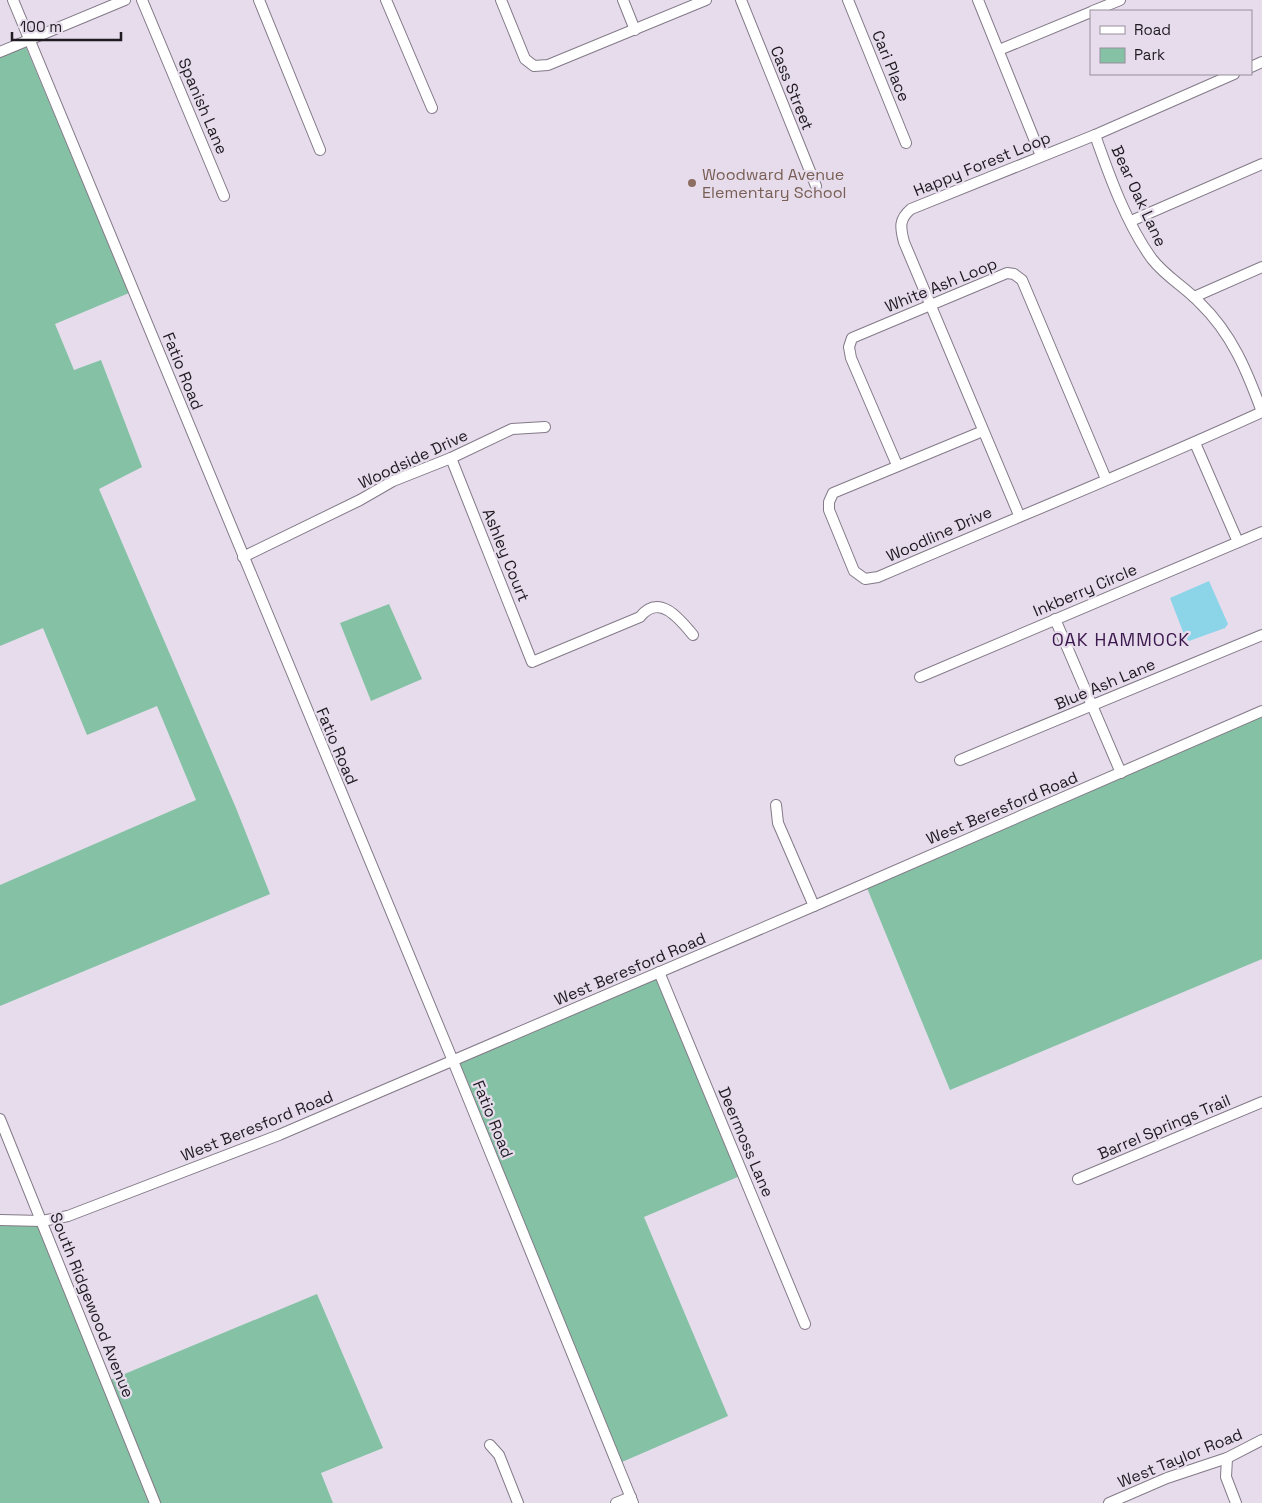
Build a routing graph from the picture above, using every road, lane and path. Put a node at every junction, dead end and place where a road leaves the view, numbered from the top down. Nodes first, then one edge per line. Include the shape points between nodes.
1 (13, 0) edge
2 (125, 0) edge
3 (142, 0) edge
4 (259, 0) edge
5 (386, 0) edge
6 (501, 0) edge
7 (624, 0) edge
8 (706, 0) edge
9 (741, 0) edge
10 (848, 0) edge
11 (978, 0) edge
12 (1120, 0) edge
13 (1094, 8) edge
14 (635, 30) junction
15 (29, 40) junction
16 (998, 50) junction
17 (0, 52) edge
18 (1232, 75) edge
19 (432, 108) dead end
20 (1094, 135) junction
21 (906, 143) dead end
22 (320, 150) dead end
23 (1041, 156) junction
24 (1262, 164) edge
25 (816, 186) dead end
26 (224, 196) dead end
27 (1131, 221) junction
28 (1262, 267) edge
29 (1194, 297) junction
30 (931, 305) junction
31 (1262, 412) edge
32 (545, 427) dead end
33 (983, 431) junction
34 (1195, 443) junction
35 (451, 458) junction
36 (897, 466) junction
37 (1106, 480) junction
38 (1019, 515) junction
39 (1262, 532) edge
40 (1238, 542) junction
41 (244, 557) junction
42 (1055, 619) junction
43 (693, 635) dead end
44 (1262, 635) edge
45 (920, 676) dead end
46 (1092, 706) junction
47 (1262, 711) edge
48 (960, 760) dead end
49 (1121, 773) junction
50 (776, 805) dead end
51 (814, 906) junction
52 (659, 972) junction
53 (453, 1061) junction
54 (1262, 1102) edge
55 (0, 1119) edge
56 (1078, 1179) dead end
57 (0, 1220) edge
58 (42, 1221) junction
59 (805, 1324) dead end
60 (1262, 1440) edge
61 (490, 1446) dead end
62 (1227, 1458) junction
63 (632, 1500) edge
64 (156, 1503) edge
65 (518, 1503) edge
66 (616, 1503) edge
67 (1109, 1503) edge
68 (1236, 1503) edge

1 - 15 street, Fatio Road
2 - 15 street
3 - 26 street, Spanish Lane
4 - 22 street
5 - 19 street
6 - 14 street via 525,59 534,66 548,65
7 - 14 street
8 - 14 street
9 - 25 street, Cass Street
10 - 21 street, Cari Place
11 - 16 street
12 - 13 street
13 - 16 street
15 - 17 street
15 - 41 street, Fatio Road
16 - 23 street
18 - 20 street, Happy Forest Loop
20 - 23 street, Happy Forest Loop
20 - 27 street, Bear Oak Lane
23 - 30 street, Happy Forest Loop via 902,216 900,227 904,242
24 - 27 street
27 - 29 street, Bear Oak Lane via 1139,239 1164,274
28 - 29 street
29 - 31 street, Bear Oak Lane via 1228,335
30 - 33 street, Happy Forest Loop
30 - 36 street, White Ash Loop via 852,338 849,347
30 - 37 street, White Ash Loop via 1007,273 1022,280
31 - 34 street, Woodline Drive
32 - 35 street, Woodside Drive via 512,429
33 - 36 street, Woodline Drive
33 - 38 street, Happy Forest Loop
34 - 37 street, Woodline Drive
34 - 40 street
35 - 41 street, Woodside Drive via 393,481
35 - 43 street, Ashley Court via 532,662 640,617 646,609 654,607 670,611
36 - 38 street, Woodline Drive via 833,493 829,502 829,510 854,571 865,578 878,577
37 - 38 street, Woodline Drive
39 - 40 street, Inkberry Circle
40 - 42 street, Inkberry Circle
41 - 53 street, Fatio Road
42 - 45 street, Inkberry Circle
42 - 46 street
44 - 46 street, Blue Ash Lane
46 - 48 street, Blue Ash Lane
46 - 49 street
47 - 49 street, West Beresford Road
49 - 51 street, West Beresford Road
50 - 51 street via 778,823
51 - 52 street, West Beresford Road
52 - 53 street, West Beresford Road
52 - 59 street, Deermoss Lane
53 - 58 street, West Beresford Road via 106,1202 68,1216
53 - 63 street, Fatio Road
54 - 56 street, Barrel Springs Trail
55 - 58 street, South Ridgewood Avenue
57 - 58 street, West Beresford Road
58 - 64 street, South Ridgewood Avenue
60 - 62 street, West Taylor Road
61 - 65 street via 499,1455
62 - 67 street, West Taylor Road via 1167,1478
62 - 68 street via 1226,1477
63 - 66 street

